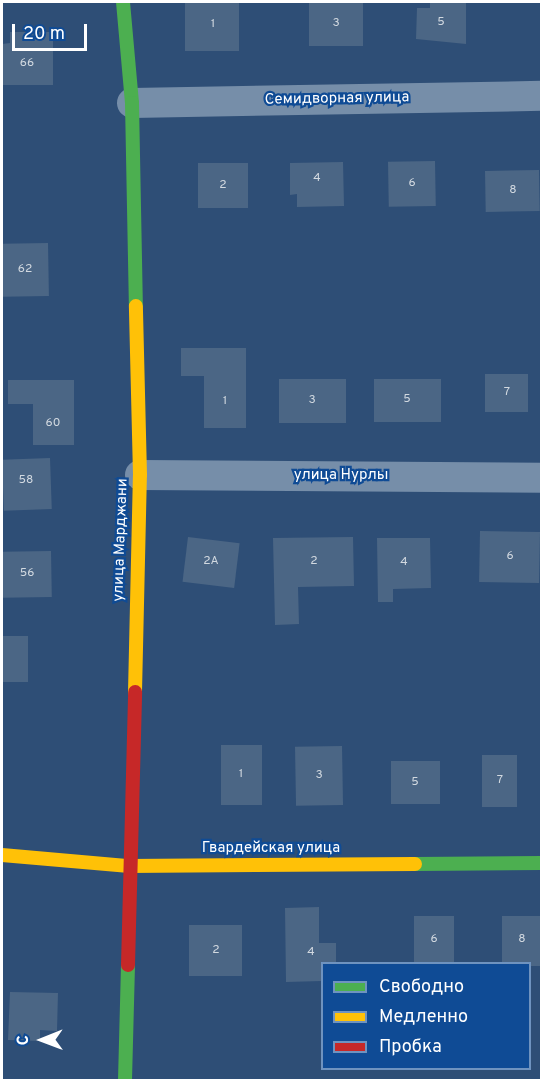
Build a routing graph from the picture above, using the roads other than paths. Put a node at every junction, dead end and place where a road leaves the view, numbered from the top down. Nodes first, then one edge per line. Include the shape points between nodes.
1 (123, 2) edge
2 (542, 96) edge
3 (132, 103) junction
4 (140, 475) junction
5 (542, 478) edge
6 (2, 855) edge
7 (542, 864) edge
8 (127, 866) junction
9 (124, 1080) edge

1 - 3 street, улица Марджани
2 - 3 street, Семидворная улица
3 - 4 street, улица Марджани
4 - 5 street, улица Нурлы
4 - 8 street, улица Марджани
6 - 8 street, Гвардейская улица
7 - 8 street, Гвардейская улица
8 - 9 street, улица Марджани

